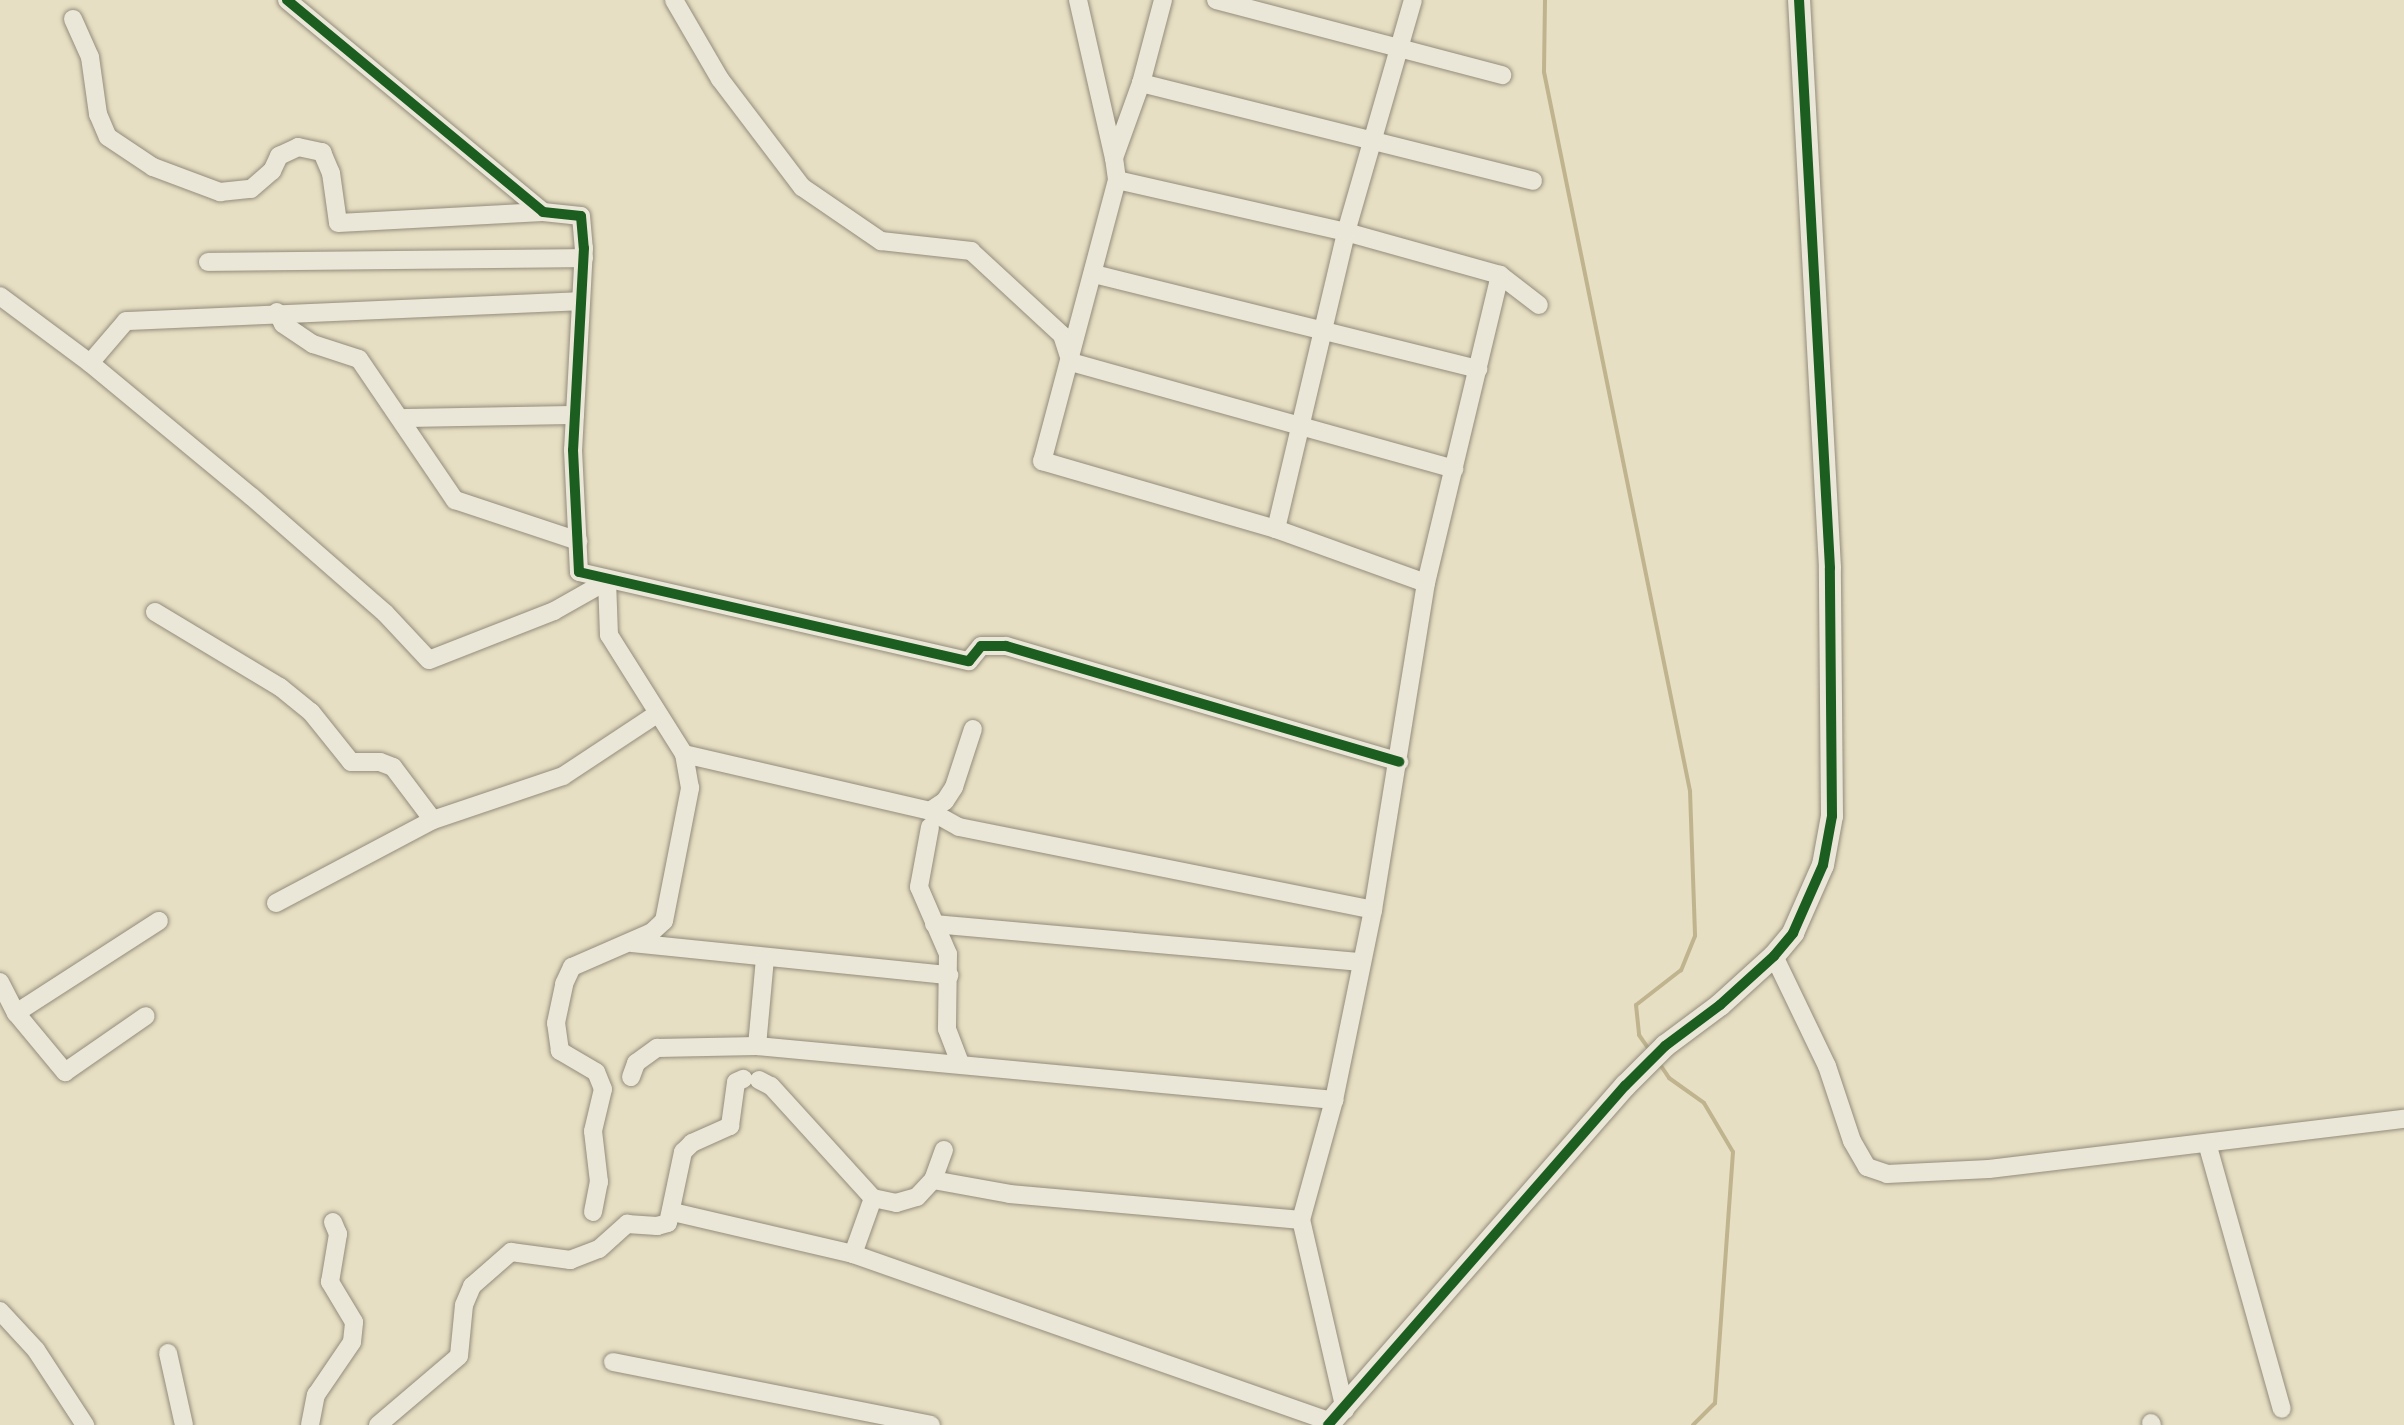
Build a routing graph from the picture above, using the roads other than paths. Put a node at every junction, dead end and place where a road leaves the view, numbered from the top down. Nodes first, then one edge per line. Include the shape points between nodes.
1 (287, 0) edge
2 (674, 0) edge
3 (1078, 0) edge
4 (1162, 0) edge
5 (1216, 0) edge
6 (1413, 0) edge
7 (1800, 0) edge
8 (74, 20) dead end
9 (1395, 49) junction
10 (1502, 75) dead end
11 (1141, 83) junction
12 (1372, 140) junction
13 (1114, 158) junction
14 (1117, 180) junction
15 (1534, 182) dead end
16 (542, 212) junction
17 (1346, 232) junction
18 (584, 258) junction
19 (208, 262) dead end
20 (1094, 274) junction
21 (1500, 274) junction
22 (0, 296) edge
23 (581, 301) junction
24 (1540, 305) dead end
25 (277, 312) junction
26 (1322, 330) junction
27 (1071, 362) junction
28 (90, 363) junction
29 (1478, 369) junction
30 (575, 415) junction
31 (403, 418) junction
32 (1299, 428) junction
33 (1454, 468) junction
34 (1276, 529) junction
35 (578, 541) junction
36 (608, 581) junction
37 (1426, 583) junction
38 (156, 612) dead end
39 (656, 714) junction
40 (973, 729) dead end
41 (684, 754) junction
42 (1399, 762) junction
43 (930, 819) junction
44 (433, 820) junction
45 (276, 903) dead end
46 (1374, 910) junction
47 (159, 921) dead end
48 (934, 924) junction
49 (628, 942) junction
50 (1774, 956) junction
51 (765, 958) junction
52 (1360, 962) junction
53 (950, 975) junction
54 (0, 982) edge
55 (16, 1013) junction
56 (146, 1016) dead end
57 (758, 1046) junction
58 (960, 1064) junction
59 (631, 1077) dead end
60 (1334, 1100) junction
61 (2404, 1119) edge
62 (2207, 1143) junction
63 (944, 1150) dead end
64 (933, 1180) junction
65 (872, 1198) junction
66 (593, 1212) dead end
67 (673, 1212) junction
68 (1301, 1220) junction
69 (333, 1222) dead end
70 (853, 1254) junction
71 (0, 1312) edge
72 (168, 1353) dead end
73 (613, 1362) dead end
74 (2282, 1409) dead end
75 (1335, 1419) edge
76 (85, 1425) edge
77 (184, 1425) edge
78 (310, 1425) edge
79 (378, 1425) edge
80 (931, 1425) edge

1 - 16 street
2 - 27 street via 720,79 802,187 881,241 971,251 1062,335
3 - 13 street
4 - 11 street
5 - 9 street
6 - 9 street
7 - 50 street via 1830,568 1832,816 1809,901
8 - 16 street via 90,57 108,137 153,167 220,192 251,190 280,156 298,147 322,152 338,223
9 - 10 street
9 - 12 street
11 - 12 street
11 - 13 street
12 - 15 street
12 - 17 street
13 - 14 street
14 - 17 street
14 - 20 street
16 - 18 street via 582,216
17 - 21 street
17 - 26 street
18 - 19 street
18 - 23 street
20 - 26 street
20 - 27 street
21 - 24 street
21 - 29 street
22 - 28 street
23 - 25 street
23 - 30 street
25 - 28 street via 126,321
25 - 31 street via 313,344 359,359
26 - 29 street
26 - 32 street
27 - 32 street
27 - 34 street via 1042,461
28 - 36 street via 344,576 429,660
29 - 33 street
30 - 31 street
30 - 35 street
31 - 35 street via 456,500
32 - 33 street
32 - 34 street
33 - 37 street
34 - 37 street
35 - 36 street via 579,572
36 - 39 street via 609,635
36 - 42 street via 969,661 981,646 1006,646
37 - 42 street
38 - 44 street via 280,686 352,762 393,767
39 - 41 street
39 - 44 street via 563,776
40 - 43 street via 954,787
41 - 43 street
41 - 49 street via 690,788 670,906 652,932
42 - 46 street
43 - 46 street
43 - 48 street via 919,878
44 - 45 street
46 - 52 street
47 - 55 street
48 - 52 street
48 - 53 street
49 - 51 street
49 - 66 street via 572,968 556,1022 560,1051 596,1072 603,1089 593,1130 599,1182
50 - 62 street via 1867,1168 1887,1174 1988,1169
50 - 75 street via 1626,1086
51 - 53 street
51 - 57 street
52 - 60 street
53 - 58 street via 947,1029
54 - 55 street
55 - 56 street via 65,1072
57 - 58 street
57 - 59 street via 657,1048 636,1063
58 - 60 street
60 - 68 street
61 - 62 street
62 - 74 street
63 - 64 street
64 - 65 street via 906,1202
64 - 68 street via 1010,1194
65 - 67 street via 771,1086 751,1079 736,1082 730,1126 683,1152
65 - 70 street
67 - 70 street
67 - 79 street via 657,1226 627,1224 584,1257 511,1252 472,1286 458,1356
68 - 75 street
69 - 78 street via 338,1234 330,1282 354,1322 352,1342 316,1396
70 - 75 street
71 - 76 street via 36,1350
72 - 77 street
73 - 80 street

